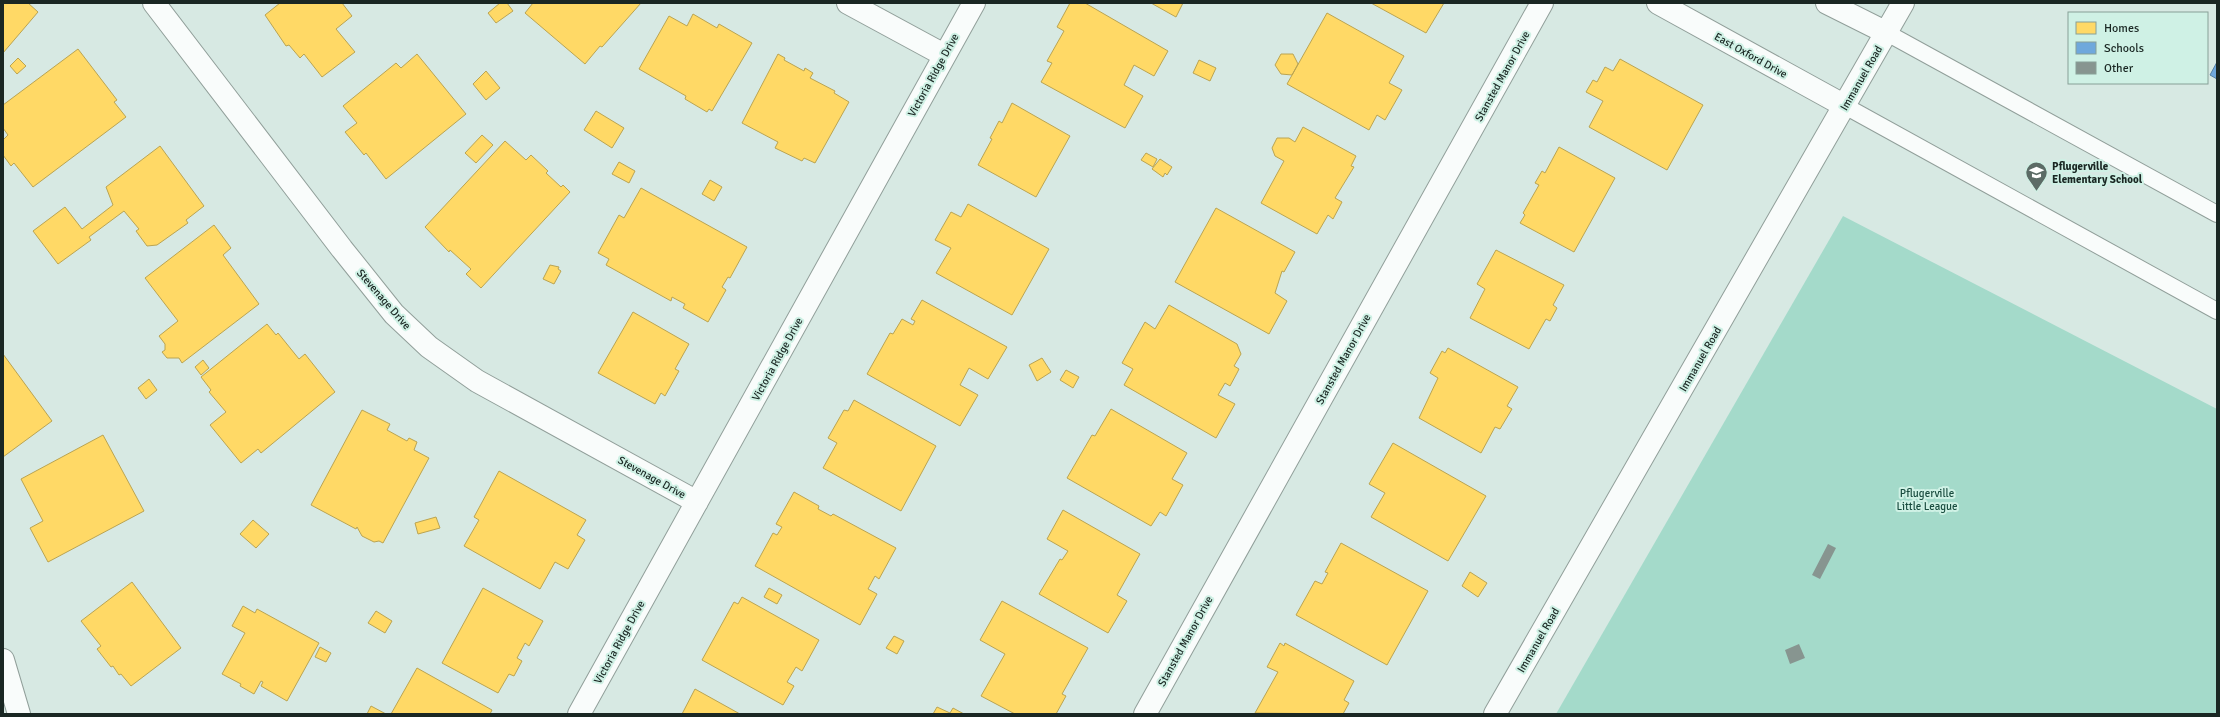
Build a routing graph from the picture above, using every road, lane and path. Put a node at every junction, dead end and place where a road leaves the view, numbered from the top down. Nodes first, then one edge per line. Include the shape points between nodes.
1 (154, 3) edge
2 (848, 3) edge
3 (974, 3) edge
4 (1542, 3) edge
5 (1658, 3) edge
6 (1826, 3) edge
7 (1903, 3) edge
8 (1887, 34) junction
9 (944, 55) junction
10 (1845, 106) junction
11 (2217, 214) edge
12 (2217, 311) edge
13 (697, 502) junction
14 (3, 660) edge
15 (19, 714) edge
16 (579, 714) edge
17 (1145, 714) edge
18 (1495, 714) edge

1 - 13 street, Stevenage Drive via 342,249 394,314 429,347 477,381
2 - 9 street
3 - 9 street, Victoria Ridge Drive
4 - 17 street, Stansted Manor Drive
5 - 10 street, East Oxford Drive
6 - 8 street
7 - 8 street, Immanuel Road
8 - 10 street, Immanuel Road
8 - 11 lane
9 - 13 street, Victoria Ridge Drive
10 - 12 lane
10 - 18 street, Immanuel Road
13 - 16 street, Victoria Ridge Drive
14 - 15 street

